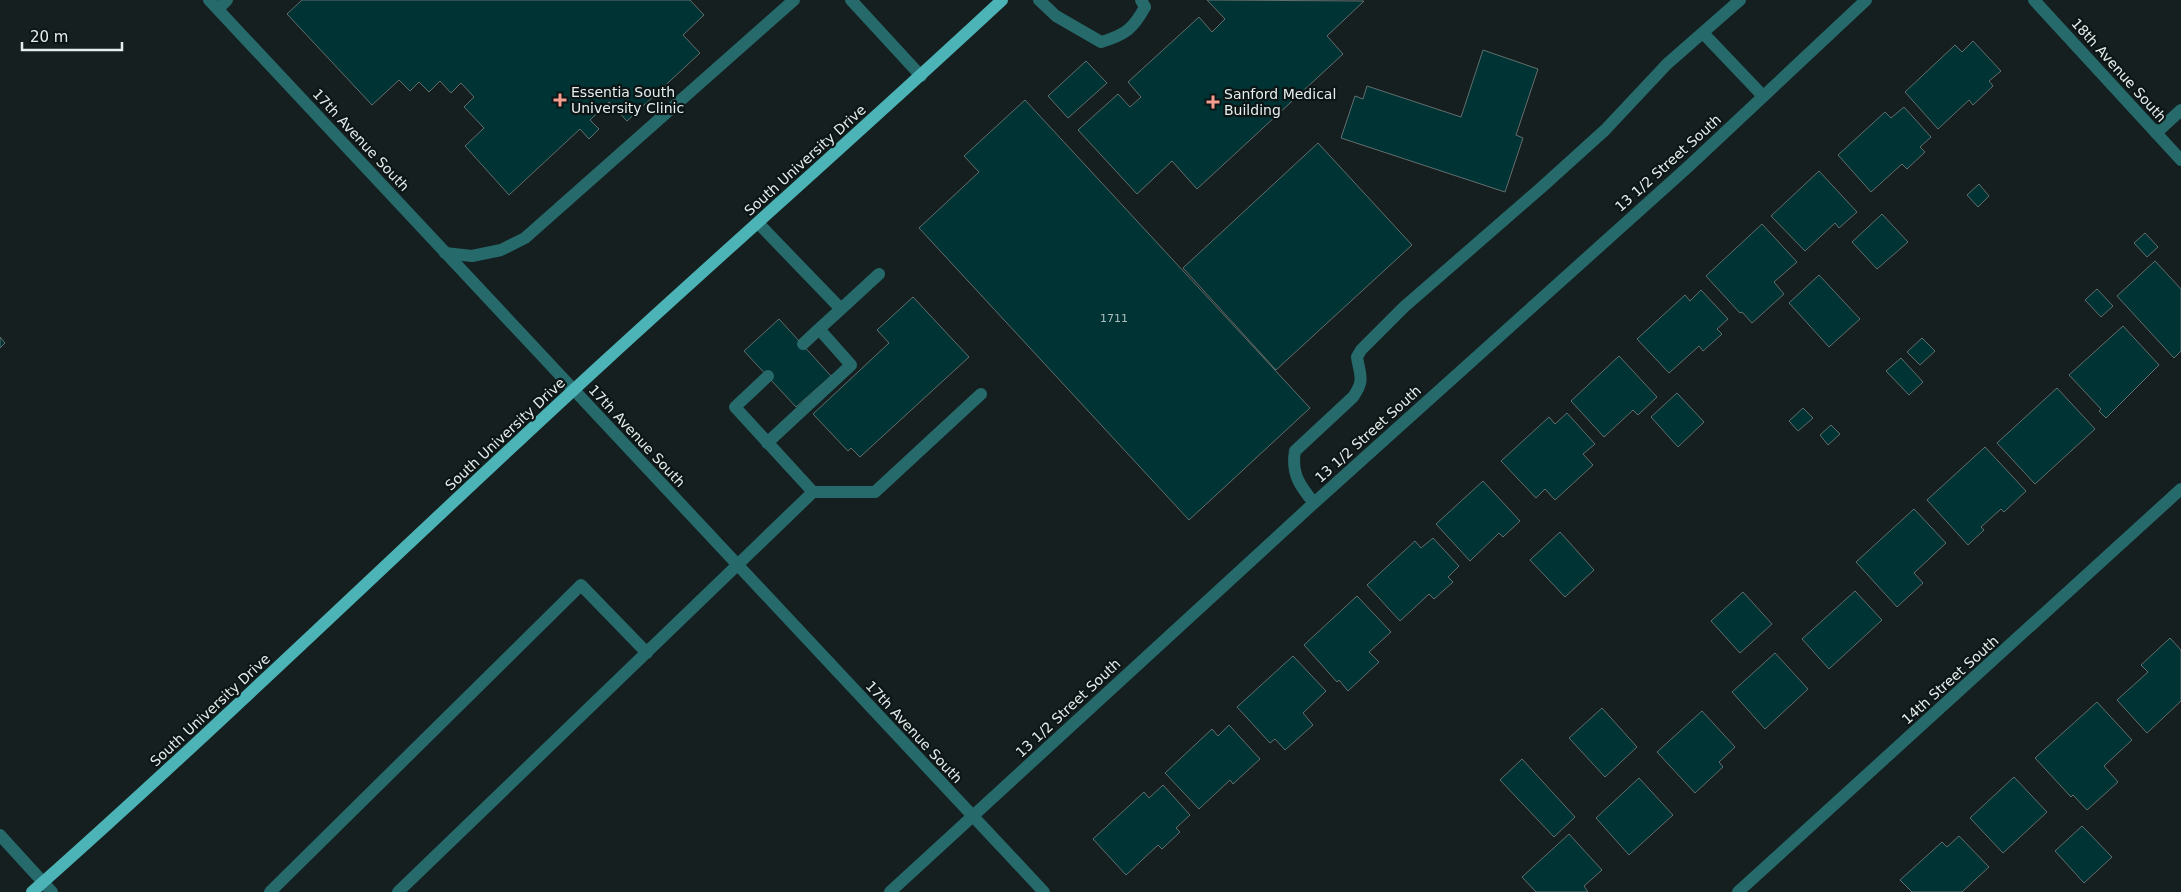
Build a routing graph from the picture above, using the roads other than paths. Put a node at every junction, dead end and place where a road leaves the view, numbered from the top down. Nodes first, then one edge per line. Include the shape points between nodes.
1 (227, 0) edge
2 (794, 0) edge
3 (851, 0) edge
4 (1002, 0) edge
5 (1039, 0) edge
6 (1740, 0) edge
7 (1866, 0) edge
8 (2034, 0) edge
9 (1146, 2) edge
10 (213, 4) edge
11 (1703, 33) junction
12 (921, 76) junction
13 (1763, 96) junction
14 (2181, 110) edge
15 (2156, 133) junction
16 (2181, 160) edge
17 (758, 223) junction
18 (445, 253) junction
19 (880, 274) dead end
20 (840, 309) junction
21 (819, 329) junction
22 (802, 344) dead end
23 (768, 376) dead end
24 (574, 390) junction
25 (980, 394) dead end
26 (767, 443) junction
27 (2181, 489) edge
28 (813, 492) junction
29 (1314, 503) junction
30 (738, 565) junction
31 (647, 653) junction
32 (973, 816) junction
33 (0, 835) edge
34 (47, 887) edge
35 (32, 892) edge
36 (270, 892) edge
37 (398, 892) edge
38 (890, 892) edge
39 (1044, 892) edge
40 (1738, 892) edge

1 - 10 street
2 - 18 street via 525,238 500,250 472,256
3 - 12 street
4 - 12 main road, South University Drive
5 - 9 street via 1056,16 1101,42 1121,36 1138,20
6 - 11 street
7 - 13 street, 13 1/2 Street South
8 - 15 street, 18th Avenue South
10 - 18 street, 17th Avenue South
11 - 13 street
11 - 29 street via 1667,64 1605,130 1404,307 1361,350 1357,357 1362,376 1360,387 1295,451 1295,476
12 - 17 main road, South University Drive
13 - 29 street, 13 1/2 Street South
14 - 15 street
15 - 16 street, 18th Avenue South
17 - 20 street
17 - 24 main road, South University Drive
18 - 24 street, 17th Avenue South
19 - 20 street
20 - 21 street
21 - 22 street
21 - 26 street via 851,364
23 - 26 street via 735,407
24 - 30 street, 17th Avenue South
24 - 34 main road, South University Drive
25 - 28 street via 875,492
26 - 28 street
27 - 40 street, 14th Street South
28 - 30 street
29 - 32 street, 13 1/2 Street South
30 - 31 street
30 - 32 street, 17th Avenue South
31 - 36 street via 581,585
31 - 37 street
32 - 38 street, 13 1/2 Street South
32 - 39 street, 17th Avenue South
33 - 34 street
34 - 35 main road, South University Drive

